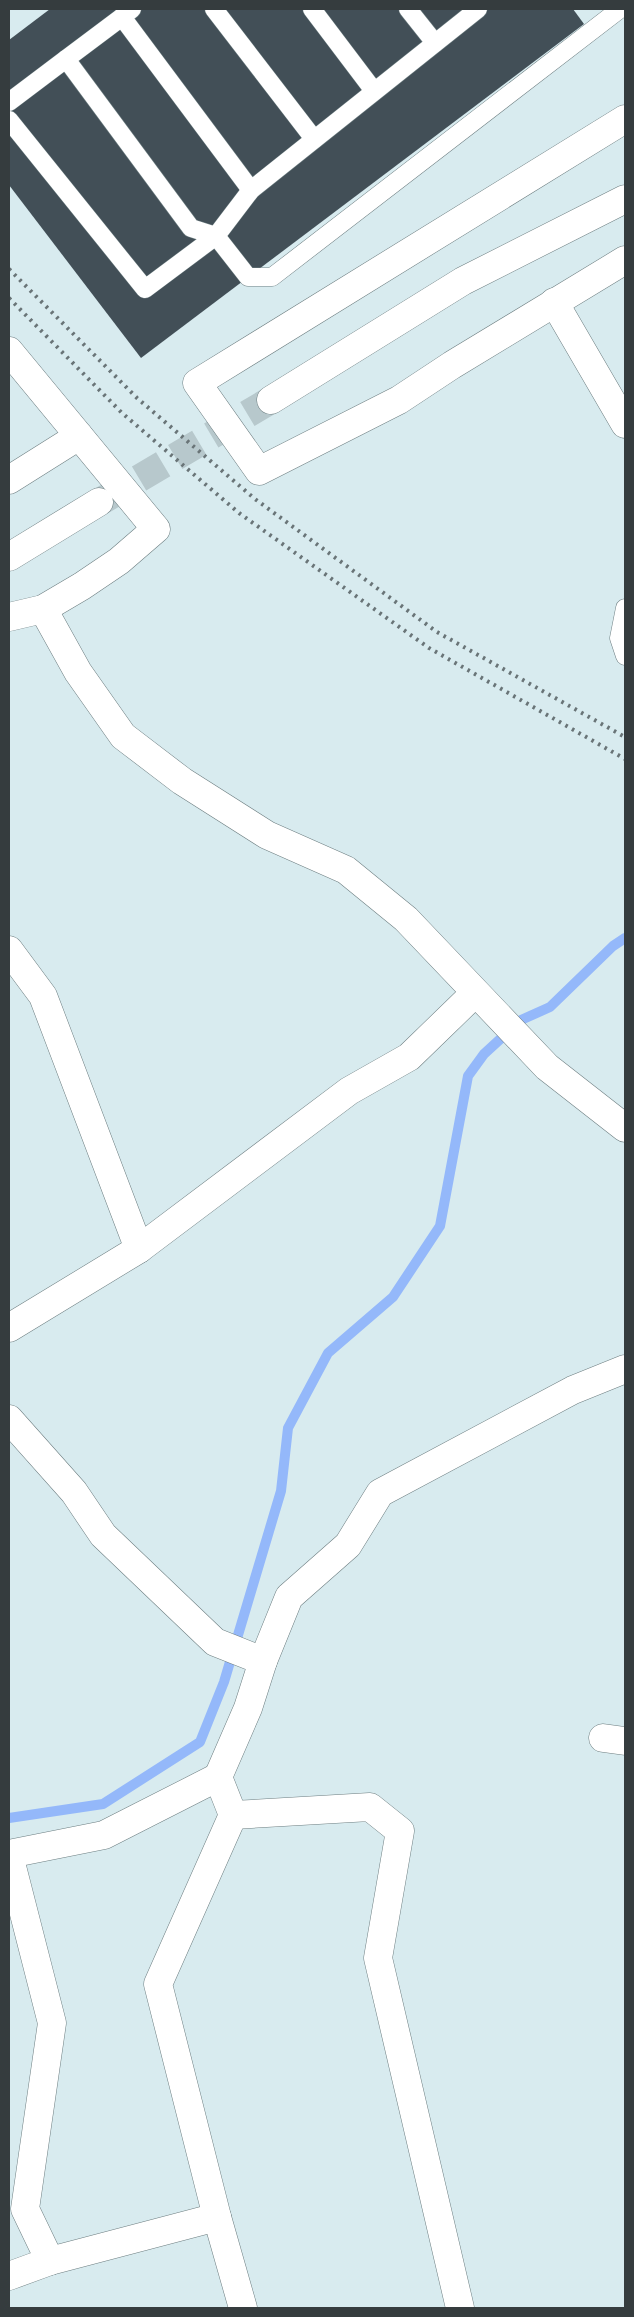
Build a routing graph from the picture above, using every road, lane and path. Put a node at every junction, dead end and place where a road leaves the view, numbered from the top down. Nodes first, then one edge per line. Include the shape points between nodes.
1 (214, 9) edge
2 (312, 9) edge
3 (408, 9) edge
4 (478, 9) edge
5 (620, 9) edge
6 (127, 13) edge
7 (435, 43) junction
8 (66, 59) junction
9 (374, 91) junction
10 (9, 102) edge
11 (625, 119) edge
12 (9, 120) edge
13 (314, 139) junction
14 (251, 190) junction
15 (625, 199) edge
16 (216, 236) junction
17 (625, 260) edge
18 (554, 302) junction
19 (9, 351) edge
20 (271, 400) tunnel mouth
21 (625, 424) edge
22 (79, 436) junction
23 (9, 480) edge
24 (99, 502) tunnel mouth
25 (9, 557) edge
26 (625, 608) edge
27 (43, 609) junction
28 (9, 617) edge
29 (625, 656) edge
30 (9, 950) edge
31 (476, 993) junction
32 (625, 1128) edge
33 (139, 1249) junction
34 (9, 1328) edge
35 (625, 1369) edge
36 (9, 1419) edge
37 (263, 1661) junction
38 (218, 1777) junction
39 (233, 1815) junction
40 (9, 1854) edge
41 (217, 2217) junction
42 (50, 2261) junction
43 (9, 2276) edge
44 (243, 2308) edge
45 (460, 2308) edge

1 - 13 lane
2 - 9 lane
3 - 7 lane
4 - 7 lane
5 - 16 lane via 272,277 248,277
6 - 8 lane
6 - 14 lane
7 - 9 lane
8 - 10 lane
8 - 16 lane via 191,228
9 - 13 lane
11 - 18 street via 197,383 259,471 399,400
12 - 16 lane via 145,289
13 - 14 lane
14 - 16 lane
15 - 20 street via 463,281
17 - 18 street
18 - 21 street
19 - 22 street
22 - 23 street
22 - 27 street via 156,529 119,561
24 - 25 street
26 - 29 lane via 619,638
27 - 28 street
27 - 31 street via 78,672 123,736 182,781 267,835 346,870 406,919
30 - 33 street via 43,996
31 - 32 street via 547,1068
31 - 33 street via 409,1057 349,1091
33 - 34 street
35 - 37 street via 573,1390 380,1493 348,1545 289,1597
36 - 37 street via 74,1492 103,1535 215,1642
37 - 38 street via 248,1708
38 - 39 street
38 - 40 street via 104,1835
39 - 41 street via 158,1984
39 - 45 street via 370,1807 400,1831 378,1958
40 - 42 street via 52,2023 25,2210
41 - 42 street
41 - 44 street
42 - 43 street

